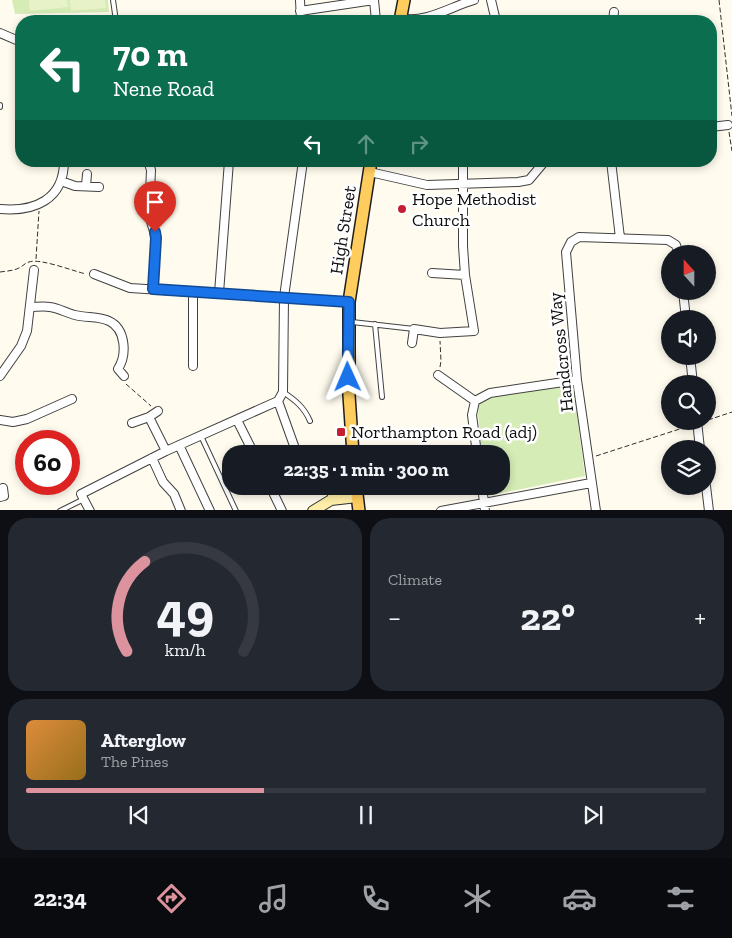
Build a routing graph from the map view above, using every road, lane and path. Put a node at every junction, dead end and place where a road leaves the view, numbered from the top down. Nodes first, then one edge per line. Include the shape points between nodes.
1 (113, 0) edge
2 (300, 0) edge
3 (374, 0) edge
4 (404, 0) edge
5 (474, 0) edge
6 (491, 0) edge
7 (719, 0) edge
8 (300, 11) junction
9 (614, 12) dead end
10 (115, 15) edge
11 (300, 15) edge
12 (375, 15) edge
13 (402, 15) edge
14 (430, 15) edge
15 (495, 15) edge
16 (614, 15) edge
17 (0, 34) edge
18 (15, 40) edge
19 (732, 116) edge
20 (730, 125) edge
21 (717, 126) edge
22 (732, 151) edge
23 (63, 167) edge
24 (150, 167) edge
25 (228, 167) edge
26 (301, 167) edge
27 (371, 167) edge
28 (463, 167) edge
29 (540, 167) edge
30 (612, 167) edge
31 (87, 174) dead end
32 (61, 181) junction
33 (463, 185) junction
34 (86, 186) junction
35 (99, 187) dead end
36 (1, 209) edge
37 (36, 209) junction
38 (620, 238) junction
39 (676, 245) edge
40 (36, 261) junction
41 (34, 270) dead end
42 (0, 272) edge
43 (432, 273) dead end
44 (94, 274) joint
45 (466, 275) junction
46 (153, 289) junction
47 (193, 292) junction
48 (220, 293) junction
49 (284, 297) junction
50 (349, 302) junction
51 (30, 307) junction
52 (348, 322) junction
53 (375, 324) junction
54 (414, 329) junction
55 (440, 333) junction
56 (412, 343) dead end
57 (193, 366) dead end
58 (2, 367) edge
59 (0, 376) edge
60 (124, 376) joint
61 (438, 376) joint
62 (577, 380) junction
63 (283, 392) junction
64 (382, 396) dead end
65 (72, 399) dead end
66 (278, 401) junction
67 (475, 401) junction
68 (732, 412) edge
69 (154, 414) junction
70 (716, 417) edge
71 (0, 420) edge
72 (237, 420) junction
73 (310, 421) dead end
74 (132, 424) dead end
75 (673, 430) edge
76 (201, 436) junction
77 (179, 445) junction
78 (250, 445) edge
79 (294, 445) edge
80 (352, 445) edge
81 (477, 445) edge
82 (166, 451) junction
83 (152, 458) junction
84 (588, 458) junction
85 (591, 483) junction
86 (3, 488) dead end
87 (274, 495) edge
88 (334, 495) edge
89 (345, 495) edge
90 (357, 495) edge
91 (707, 495) edge
92 (0, 497) edge
93 (84, 499) junction
94 (331, 500) junction
95 (485, 506) edge
96 (60, 510) edge
97 (90, 510) edge
98 (181, 510) edge
99 (210, 510) edge
100 (236, 510) edge
101 (282, 510) edge
102 (312, 510) edge
103 (358, 510) edge
104 (441, 510) edge
105 (596, 510) edge
106 (709, 510) edge

1 - 10 lane
2 - 8 street
3 - 8 street
3 - 12 street
4 - 13 main road
5 - 14 street
6 - 15 street
7 - 19 path
8 - 11 street
9 - 16 street
17 - 18 street
20 - 21 street
20 - 22 path
23 - 32 street
24 - 46 street via 149,214 156,238
25 - 48 street
26 - 49 street
27 - 33 street via 427,185
27 - 50 main road, High Street
28 - 33 street
29 - 33 street via 524,182
30 - 38 street
31 - 34 street
32 - 34 street
32 - 37 street via 54,193
33 - 45 street
34 - 35 street
36 - 37 street
37 - 40 path via 39,213
38 - 39 street via 668,240
38 - 62 street, Handcross Way via 579,237 571,242 566,252
40 - 42 path
40 - 44 path
41 - 51 street
43 - 45 street
44 - 46 street via 130,288
45 - 55 street via 474,331
46 - 47 street
47 - 48 street
47 - 57 street
48 - 49 street
49 - 50 street
49 - 63 street
50 - 52 main road, High Street
51 - 58 street via 24,338
51 - 60 street via 49,306 77,316 111,321 119,330 124,344 124,360 118,368
52 - 53 lane
52 - 80 main road, High Street
53 - 54 lane
53 - 64 lane
54 - 55 street
54 - 56 street
55 - 61 path
58 - 59 street
60 - 69 path via 125,383 150,406
61 - 67 street
62 - 67 street via 490,393
62 - 84 street, Handcross Way
63 - 66 street
63 - 73 lane via 300,404
65 - 71 street via 27,419
66 - 72 street
66 - 79 street
67 - 81 street via 472,415
68 - 70 path
69 - 74 street
69 - 82 street
72 - 76 street
72 - 78 street
75 - 84 path
76 - 77 street
76 - 100 lane
77 - 82 street
77 - 99 street
82 - 83 street
83 - 93 street via 81,494
83 - 98 street
84 - 85 street, Handcross Way
85 - 95 street
85 - 105 street, Handcross Way
86 - 92 street via 4,496
87 - 101 street
88 - 94 main road
89 - 94 main road
90 - 103 main road
91 - 106 street
93 - 96 lane
93 - 97 street
94 - 102 main road
95 - 104 street

